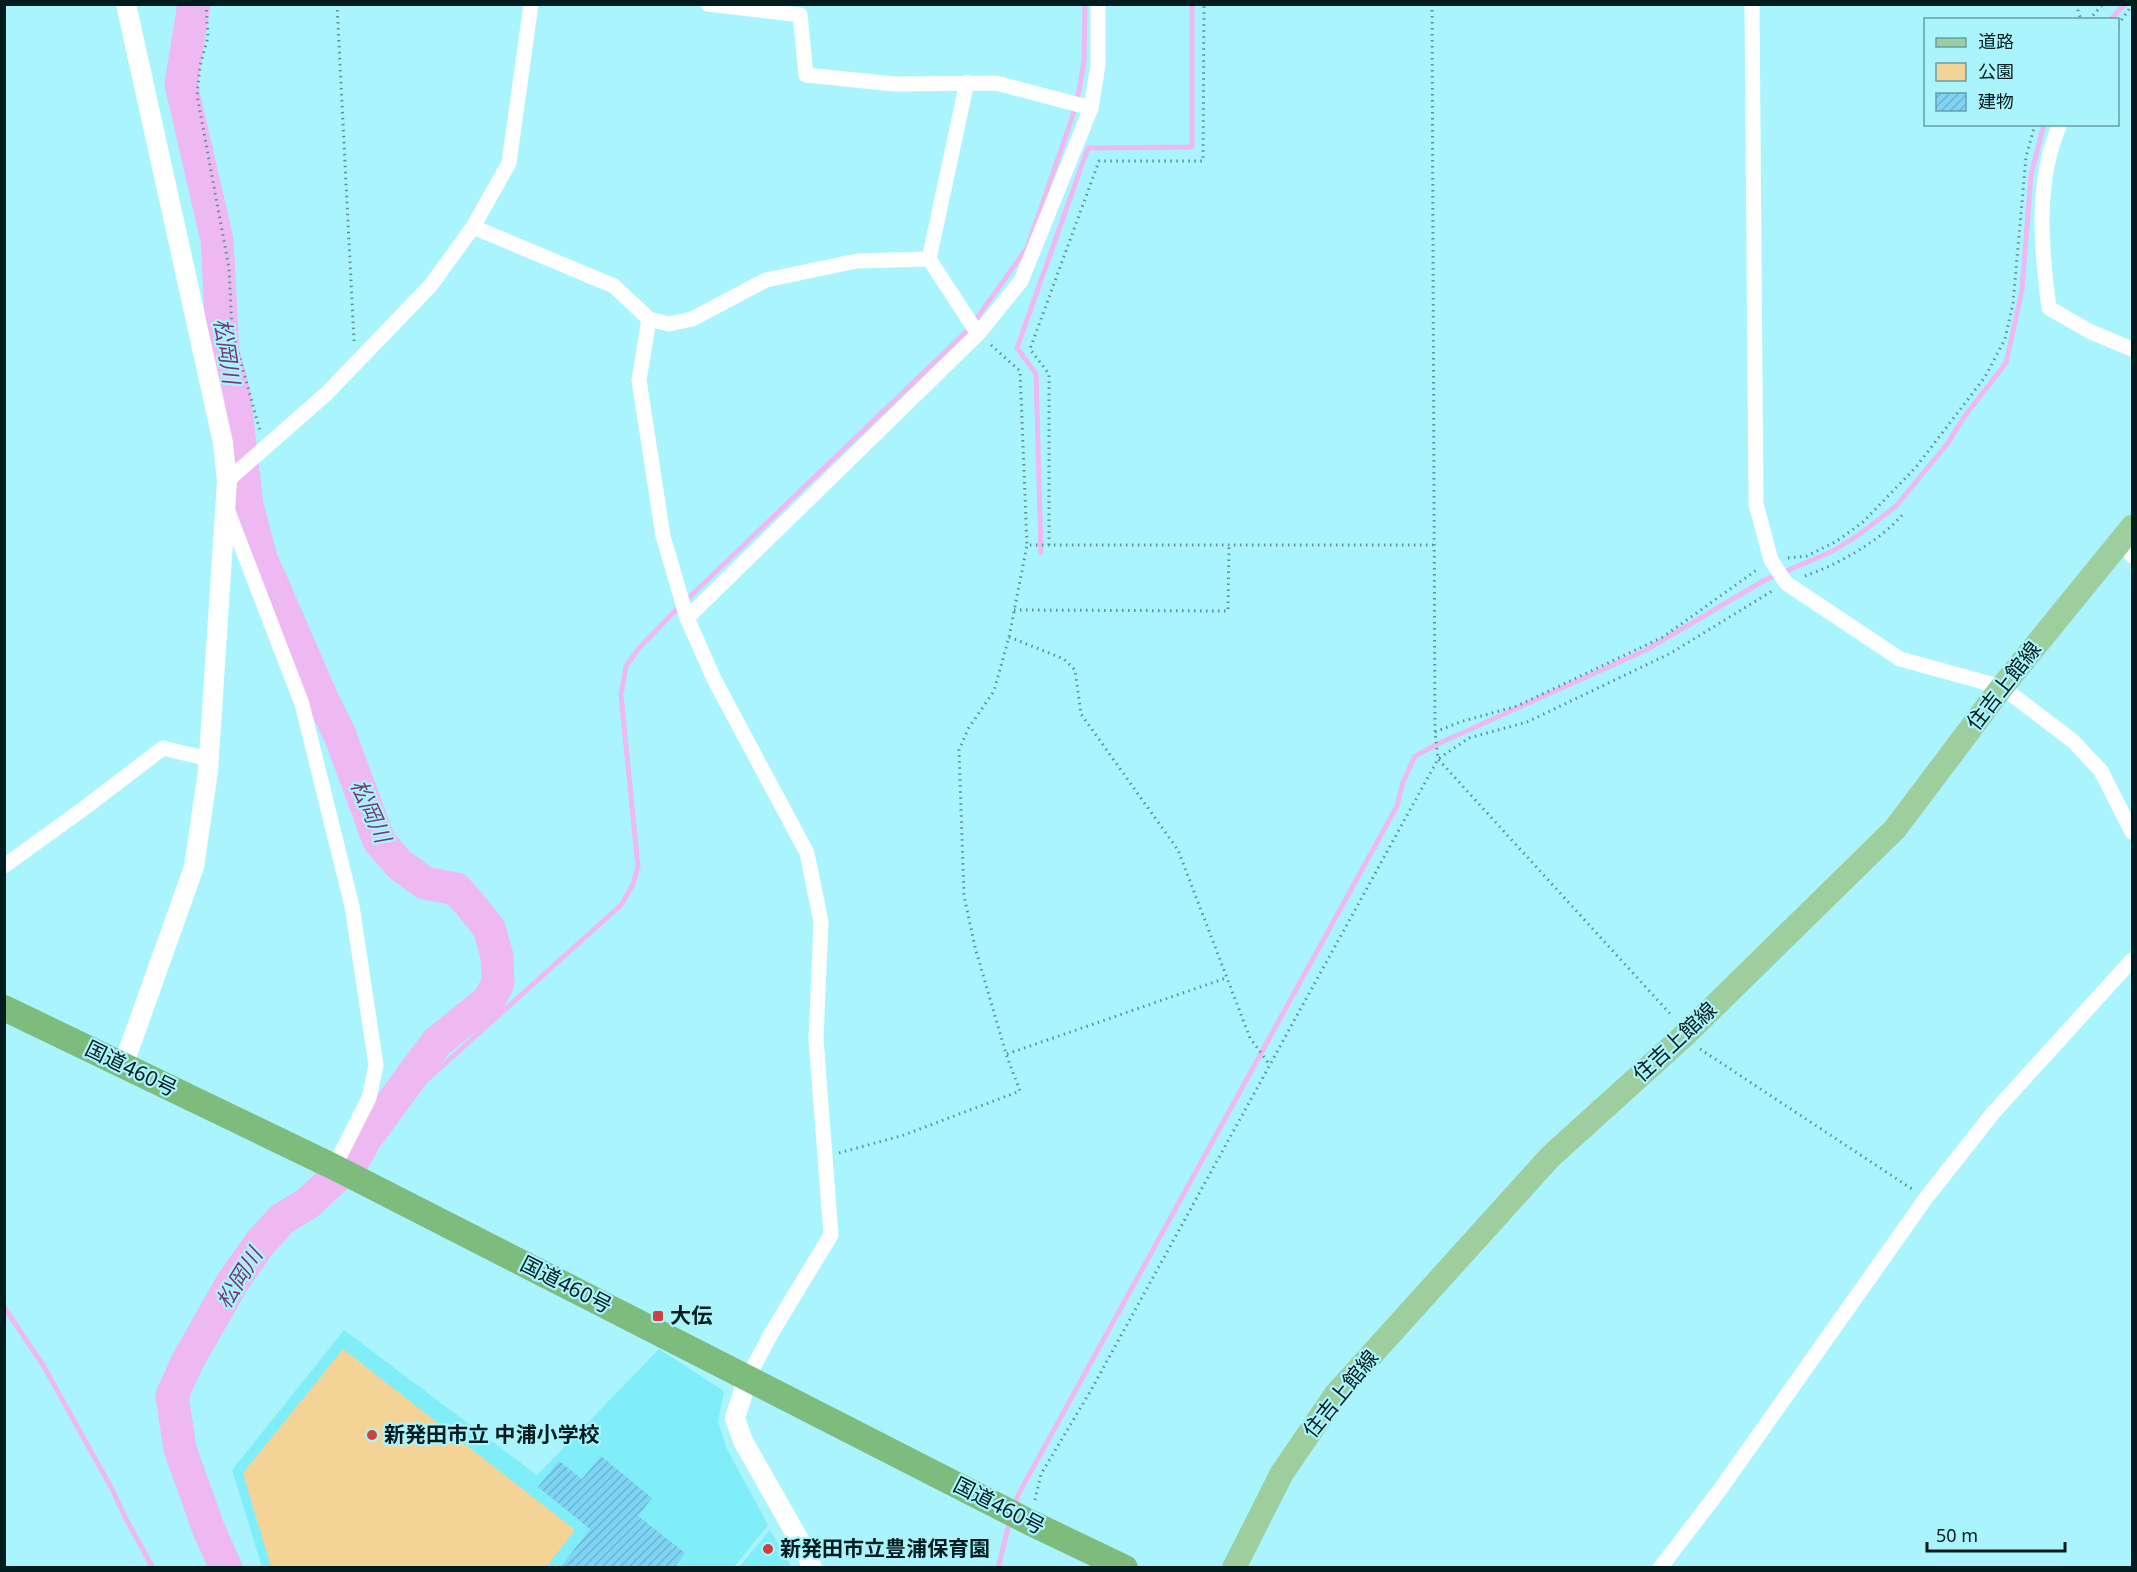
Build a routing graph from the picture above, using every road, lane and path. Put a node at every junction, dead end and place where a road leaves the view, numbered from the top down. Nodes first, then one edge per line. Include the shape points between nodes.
1 (126, 4) edge
2 (206, 4) edge
3 (337, 4) edge
4 (531, 4) edge
5 (708, 4) edge
6 (1098, 4) edge
7 (1204, 4) edge
8 (1432, 4) edge
9 (1752, 4) edge
10 (2103, 4) edge
11 (2133, 5) edge
12 (2091, 18) edge
13 (2119, 24) edge
14 (967, 82) junction
15 (1091, 108) junction
16 (2034, 126) edge
17 (2059, 126) edge
18 (473, 227) junction
19 (929, 259) junction
20 (649, 319) junction
21 (978, 334) junction
22 (2133, 349) edge
23 (355, 364) junction
24 (265, 447) junction
25 (226, 481) junction
26 (226, 507) junction
27 (1903, 514) dead end
28 (2129, 541) edge
29 (1027, 545) junction
30 (1049, 545) junction
31 (1229, 545) junction
32 (1433, 545) junction
33 (1771, 560) junction
34 (1786, 583) junction
35 (1014, 610) junction
36 (687, 618) junction
37 (1009, 637) junction
38 (2002, 687) junction
39 (1435, 732) junction
40 (209, 759) junction
41 (1437, 759) junction
42 (2133, 832) edge
43 (4, 866) edge
44 (2133, 960) edge
45 (1226, 978) junction
46 (4, 1008) edge
47 (1687, 1033) junction
48 (1006, 1054) junction
49 (1270, 1065) junction
50 (123, 1066) junction
51 (826, 1156) junction
52 (334, 1167) junction
53 (1926, 1198) junction
54 (748, 1377) junction
55 (1029, 1522) junction
56 (812, 1568) edge
57 (1125, 1568) edge
58 (1234, 1568) edge
59 (1660, 1568) edge

1 - 25 street via 223,443
2 - 24 path via 208,37 197,94 229,268 232,330
3 - 23 path
4 - 18 street via 509,163
5 - 14 street via 800,15 806,75 894,84
6 - 15 street via 1098,65
7 - 30 path via 1203,161 1099,161 1030,349 1049,374
8 - 32 path
9 - 33 street via 1756,504
10 - 12 path
11 - 13 path
14 - 15 street via 996,83
14 - 19 street
15 - 21 street via 1021,281
16 - 33 path via 2026,157 2013,303 2005,339 1985,377 1916,467 1863,522 1808,556
17 - 22 street via 2045,176 2042,253 2049,308 2091,332
18 - 20 street via 614,286
18 - 23 street via 431,285
19 - 20 street via 857,261 766,280 692,319 669,324
19 - 21 street
20 - 36 street via 639,380 663,536
21 - 29 path via 1020,371
21 - 36 street
23 - 24 street
24 - 25 street
25 - 26 street
26 - 40 street
26 - 52 street via 302,704 352,906 376,1065 369,1098
27 - 34 path via 1854,553 1824,570
28 - 38 main road, 住吉上館線
29 - 30 path
29 - 35 path
30 - 31 path
31 - 32 path
31 - 35 path via 1228,611
32 - 39 path
33 - 34 street
33 - 39 path via 1663,637 1517,706
34 - 38 street via 1899,659
34 - 41 path via 1671,653 1527,722 1469,738
35 - 37 path
36 - 51 street via 714,679 807,853 821,922 816,1040
37 - 45 path via 1064,659 1075,670 1081,714 1178,850
37 - 48 path via 994,691 959,750 964,896
38 - 42 street via 2073,741 2101,771
38 - 47 main road, 住吉上館線 via 1894,829
39 - 41 path
40 - 43 street via 163,748
40 - 50 street via 194,867
41 - 47 path
41 - 49 path
44 - 53 street via 1993,1113
45 - 48 path
45 - 49 path via 1250,1038
46 - 50 highway, 国道460号
47 - 53 path via 1691,1043
47 - 58 main road, 住吉上館線 via 1550,1157 1336,1394 1282,1473
48 - 51 path via 1020,1091 904,1135
49 - 55 path via 1041,1474
50 - 52 highway, 国道460号
51 - 54 street via 831,1235
52 - 54 highway, 国道460号
53 - 59 street
54 - 55 highway, 国道460号
54 - 56 street via 735,1418 742,1441
55 - 57 highway, 国道460号

